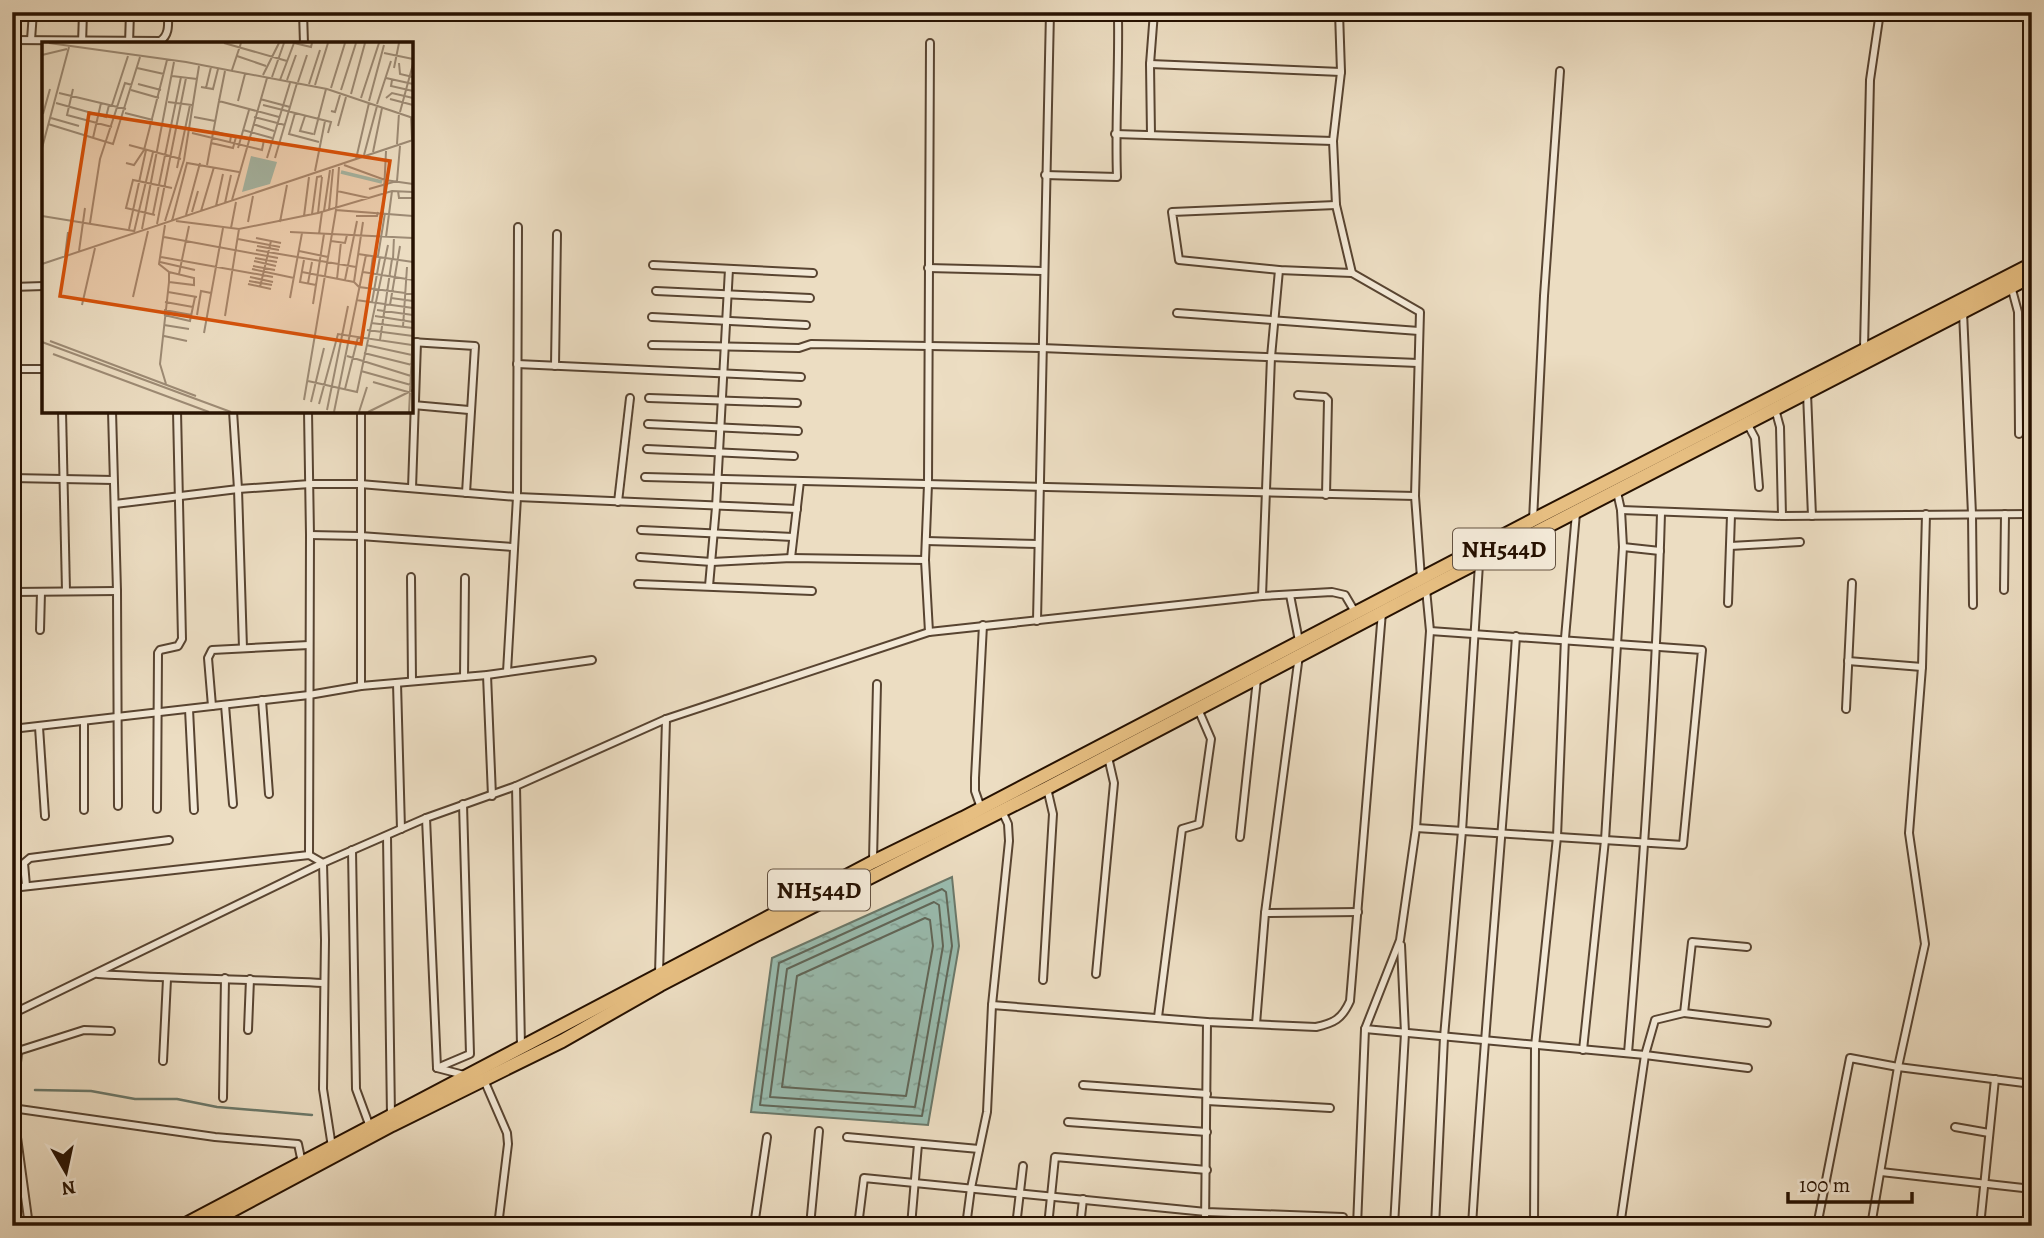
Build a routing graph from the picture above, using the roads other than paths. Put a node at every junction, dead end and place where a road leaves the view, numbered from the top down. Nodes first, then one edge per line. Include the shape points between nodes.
1 (33, 12) edge
2 (83, 12) edge
3 (130, 12) edge
4 (168, 12) edge
5 (303, 12) edge
6 (1050, 12) edge
7 (1154, 12) edge
8 (1880, 12) edge
9 (1339, 15) edge
10 (1118, 18) dead end
11 (12, 40) edge
12 (30, 40) junction
13 (82, 41) edge
14 (129, 42) edge
15 (304, 42) edge
16 (930, 43) dead end
17 (1150, 64) junction
18 (1560, 71) dead end
19 (1341, 72) junction
20 (1115, 134) junction
21 (1151, 135) junction
22 (1333, 141) junction
23 (1045, 175) junction
24 (1336, 205) junction
25 (518, 226) dead end
26 (557, 234) dead end
27 (2032, 264) edge
28 (653, 265) dead end
29 (928, 268) junction
30 (729, 269) junction
31 (1279, 270) junction
32 (1042, 271) junction
33 (813, 273) dead end
34 (1352, 273) junction
35 (2032, 276) edge
36 (42, 286) edge
37 (2011, 286) junction
38 (12, 287) edge
39 (656, 291) dead end
40 (728, 295) junction
41 (810, 298) dead end
42 (1963, 312) junction
43 (1177, 313) dead end
44 (652, 317) dead end
45 (1273, 320) junction
46 (726, 322) junction
47 (806, 325) dead end
48 (1419, 331) junction
49 (414, 342) edge
50 (653, 345) dead end
51 (929, 347) junction
52 (724, 348) junction
53 (1041, 348) junction
54 (1864, 350) junction
55 (1271, 357) junction
56 (1418, 363) junction
57 (517, 364) junction
58 (555, 366) junction
59 (42, 369) edge
60 (12, 373) edge
61 (723, 375) junction
62 (801, 377) dead end
63 (1807, 393) junction
64 (1298, 395) dead end
65 (630, 398) dead end
66 (649, 398) dead end
67 (722, 400) junction
68 (797, 403) dead end
69 (413, 405) edge
70 (1775, 408) junction
71 (469, 410) junction
72 (62, 413) edge
73 (112, 413) edge
74 (177, 413) edge
75 (233, 413) edge
76 (307, 413) edge
77 (361, 413) edge
78 (413, 413) edge
79 (1747, 423) junction
80 (648, 424) dead end
81 (720, 427) junction
82 (798, 431) dead end
83 (12, 432) edge
84 (2019, 433) dead end
85 (647, 449) dead end
86 (718, 453) junction
87 (794, 456) dead end
88 (645, 477) dead end
89 (13, 478) edge
90 (62, 479) junction
91 (717, 480) junction
92 (113, 481) junction
93 (800, 481) junction
94 (310, 484) junction
95 (360, 484) junction
96 (928, 484) junction
97 (1041, 487) junction
98 (1759, 487) dead end
99 (412, 488) junction
100 (238, 489) junction
101 (1266, 492) junction
102 (1617, 492) junction
103 (466, 493) junction
104 (179, 495) junction
105 (1326, 495) junction
106 (1415, 496) junction
107 (517, 497) junction
108 (618, 502) junction
109 (115, 503) junction
110 (716, 507) junction
111 (797, 509) junction
112 (1621, 510) junction
113 (1576, 511) junction
114 (1661, 513) junction
115 (1926, 514) junction
116 (1972, 514) junction
117 (2005, 514) junction
118 (2032, 514) edge
119 (1731, 515) junction
120 (1782, 516) junction
121 (1812, 516) junction
122 (1533, 520) junction
123 (641, 530) dead end
124 (713, 534) junction
125 (310, 535) junction
126 (360, 536) junction
127 (793, 537) junction
128 (926, 541) junction
129 (1800, 542) dead end
130 (1038, 544) junction
131 (1730, 546) junction
132 (513, 547) junction
133 (1623, 547) junction
134 (1660, 551) junction
135 (640, 557) dead end
136 (790, 558) junction
137 (925, 560) junction
138 (712, 562) junction
139 (1479, 564) junction
140 (411, 577) dead end
141 (465, 578) dead end
142 (1852, 583) dead end
143 (638, 584) dead end
144 (1424, 584) junction
145 (709, 586) junction
146 (2004, 590) dead end
147 (66, 591) junction
148 (117, 591) junction
149 (812, 591) dead end
150 (13, 592) edge
151 (41, 592) junction
152 (1290, 595) junction
153 (1262, 596) junction
154 (1728, 603) dead end
155 (1973, 605) dead end
156 (1382, 612) junction
157 (1356, 614) junction
158 (1037, 621) junction
159 (983, 625) junction
160 (40, 630) dead end
161 (1430, 631) junction
162 (929, 632) junction
163 (1473, 633) junction
164 (1516, 636) junction
165 (1564, 638) junction
166 (1617, 642) junction
167 (309, 645) junction
168 (1657, 646) junction
169 (243, 648) junction
170 (1299, 649) junction
171 (592, 660) dead end
172 (1848, 661) junction
173 (1922, 667) junction
174 (507, 672) junction
175 (487, 674) junction
176 (464, 677) junction
177 (1258, 677) junction
178 (412, 681) junction
179 (397, 682) junction
180 (877, 684) dead end
181 (361, 686) junction
182 (309, 695) junction
183 (262, 700) junction
184 (225, 705) junction
185 (212, 706) junction
186 (189, 709) junction
187 (1198, 709) junction
188 (1846, 709) dead end
189 (157, 713) junction
190 (118, 717) junction
191 (666, 719) junction
192 (83, 721) junction
193 (39, 727) junction
194 (12, 729) edge
195 (1108, 757) junction
196 (516, 786) junction
197 (1047, 788) junction
198 (269, 794) dead end
199 (492, 796) junction
200 (233, 804) dead end
201 (463, 804) junction
202 (118, 806) dead end
203 (981, 808) junction
204 (158, 809) dead end
205 (84, 810) dead end
206 (194, 810) dead end
207 (1002, 811) junction
208 (46, 816) dead end
209 (426, 818) junction
210 (1416, 828) junction
211 (401, 829) junction
212 (1462, 831) junction
213 (1503, 834) junction
214 (387, 836) junction
215 (1240, 837) dead end
216 (1557, 837) junction
217 (169, 840) dead end
218 (1605, 840) junction
219 (1646, 842) junction
220 (352, 850) junction
221 (309, 855) junction
222 (873, 862) junction
223 (323, 863) junction
224 (26, 886) junction
225 (12, 888) edge
226 (1358, 912) junction
227 (1265, 914) junction
228 (1400, 940) junction
229 (1747, 947) dead end
230 (96, 974) junction
231 (659, 974) junction
232 (1096, 974) dead end
233 (225, 978) junction
234 (167, 979) junction
235 (250, 979) junction
236 (1043, 980) dead end
237 (323, 983) junction
238 (992, 1005) junction
239 (1684, 1013) junction
240 (12, 1014) edge
241 (1158, 1017) junction
242 (1207, 1022) junction
243 (1767, 1023) dead end
244 (1256, 1024) junction
245 (12, 1027) edge
246 (1366, 1029) junction
247 (248, 1030) dead end
248 (111, 1031) dead end
249 (1405, 1033) junction
250 (1444, 1037) junction
251 (1483, 1041) junction
252 (1535, 1046) junction
253 (521, 1047) junction
254 (1583, 1050) junction
255 (15, 1053) edge
256 (1628, 1053) junction
257 (1645, 1055) junction
258 (163, 1061) dead end
259 (1898, 1067) junction
260 (437, 1068) junction
261 (1748, 1068) dead end
262 (467, 1076) junction
263 (484, 1079) junction
264 (1995, 1079) junction
265 (2032, 1084) edge
266 (1083, 1085) dead end
267 (223, 1098) dead end
268 (1207, 1098) junction
269 (13, 1108) edge
270 (1330, 1108) dead end
271 (391, 1116) junction
272 (1068, 1122) dead end
273 (1955, 1126) dead end
274 (370, 1127) junction
275 (818, 1131) dead end
276 (1207, 1132) junction
277 (1989, 1133) junction
278 (766, 1137) dead end
279 (847, 1137) dead end
280 (918, 1144) junction
281 (332, 1147) junction
282 (979, 1149) junction
283 (302, 1163) junction
284 (1023, 1166) dead end
285 (1207, 1170) junction
286 (1881, 1172) junction
287 (915, 1183) junction
288 (1984, 1183) junction
289 (971, 1188) junction
290 (2032, 1189) edge
291 (1020, 1192) junction
292 (1051, 1196) junction
293 (1083, 1199) junction
294 (1206, 1212) junction
295 (225, 1215) edge
296 (1343, 1217) dead end
297 (29, 1226) edge
298 (182, 1226) edge
299 (203, 1226) edge
300 (498, 1226) edge
301 (754, 1226) edge
302 (810, 1226) edge
303 (858, 1226) edge
304 (911, 1226) edge
305 (966, 1226) edge
306 (1016, 1226) edge
307 (1048, 1226) edge
308 (1080, 1226) edge
309 (1205, 1226) edge
310 (1357, 1226) edge
311 (1394, 1226) edge
312 (1435, 1226) edge
313 (1472, 1226) edge
314 (1534, 1226) edge
315 (1620, 1226) edge
316 (1817, 1226) edge
317 (1871, 1226) edge
318 (1980, 1226) edge

1 - 12 street
2 - 13 street
3 - 14 street
4 - 14 street via 166,38
5 - 15 street
6 - 23 street
7 - 9 street
7 - 17 street
8 - 54 street via 1870,80
9 - 19 street
10 - 20 street
11 - 12 street
12 - 13 street
13 - 14 street
16 - 29 street
17 - 19 street
17 - 21 street
18 - 122 street
19 - 22 street
20 - 21 street
20 - 23 street via 1117,177
21 - 22 street
22 - 24 street
23 - 32 street
24 - 31 street via 1172,212 1179,260
24 - 34 street
25 - 57 street
26 - 58 street
27 - 54 highway, NH544D
28 - 30 street
29 - 32 street
29 - 51 street
30 - 33 street
30 - 40 street
31 - 34 street
31 - 45 street
32 - 53 street
34 - 48 street via 1420,312
35 - 37 highway, NH544D
36 - 38 street
37 - 42 highway, NH544D
37 - 84 street via 2018,312
39 - 40 street
40 - 41 street
40 - 46 street
42 - 63 highway, NH544D
42 - 116 street
43 - 45 street
44 - 46 street
45 - 48 street
45 - 55 street
46 - 47 street
46 - 52 street
48 - 56 street
49 - 69 street
49 - 71 street via 475,346
50 - 52 street
51 - 52 street via 811,344
51 - 53 street
51 - 96 street
52 - 61 street
53 - 55 street
53 - 97 street
54 - 122 highway, NH544D
55 - 56 street
55 - 101 street
56 - 106 street
57 - 58 street
57 - 107 street
58 - 61 street
59 - 60 street via 13,369
61 - 62 street
61 - 67 street
63 - 70 highway, NH544D
63 - 121 street
64 - 105 street via 1328,400
65 - 108 street
66 - 67 street
67 - 68 street
67 - 81 street
69 - 71 street
70 - 79 highway, NH544D
70 - 120 street via 1780,427
71 - 103 street
72 - 90 street
73 - 92 street
74 - 104 street
75 - 100 street
76 - 94 street
77 - 95 street
78 - 99 street
79 - 98 street via 1755,438
79 - 102 highway, NH544D
80 - 81 street
81 - 82 street
81 - 86 street
83 - 89 street
85 - 86 street
86 - 87 street
86 - 91 street
88 - 91 street
89 - 90 street
89 - 150 street
90 - 92 street
90 - 147 street
91 - 93 street
91 - 110 street
92 - 109 street
93 - 96 street
93 - 111 street
94 - 95 street
94 - 100 street
94 - 125 street
95 - 99 street
95 - 126 street
96 - 97 street
96 - 128 street
97 - 101 street
97 - 130 street
99 - 103 street
100 - 104 street
100 - 169 street
101 - 105 street
101 - 153 street
102 - 112 street
102 - 113 highway, NH544D
103 - 107 street
104 - 109 street
104 - 189 street via 182,639 178,646 158,653
105 - 106 street
106 - 144 street
107 - 108 street
107 - 132 street
108 - 110 street
109 - 148 street
110 - 111 street
110 - 124 street
111 - 127 street
112 - 114 street
112 - 133 street
113 - 139 highway, NH544D
113 - 165 street
114 - 119 street
114 - 134 street
115 - 116 street
115 - 121 street
115 - 173 street
116 - 117 street
116 - 155 street
117 - 118 street
117 - 146 street
119 - 120 street
119 - 131 street
120 - 121 street
122 - 144 highway, NH544D
123 - 124 street
124 - 127 street
124 - 138 street
125 - 126 street
125 - 167 street
126 - 132 street
126 - 181 street
127 - 136 street
128 - 130 street
128 - 137 street
129 - 131 street
130 - 158 street
131 - 154 street
132 - 174 street
133 - 134 street
133 - 166 street
134 - 168 street
135 - 138 street
136 - 137 street
136 - 138 street
137 - 162 street
138 - 145 street
139 - 144 highway, NH544D
139 - 163 street
140 - 178 street
141 - 176 street
142 - 172 street
143 - 145 street
144 - 156 highway, NH544D
144 - 157 highway, NH544D
144 - 161 street
145 - 149 street
147 - 148 street
147 - 151 street
148 - 190 street
150 - 151 street
151 - 160 street
152 - 153 street
152 - 157 street via 1339,592
152 - 170 street
153 - 158 street
156 - 170 highway, NH544D
156 - 226 street
157 - 170 highway, NH544D
158 - 159 street
159 - 162 street
159 - 203 street via 975,778
161 - 163 street
161 - 210 street
162 - 191 street
163 - 164 street
163 - 212 street
164 - 165 street
164 - 213 street
165 - 166 street
165 - 216 street
166 - 168 street
166 - 218 street
167 - 169 street
167 - 182 street
168 - 219 street
168 - 219 street via 1702,650 1683,845
169 - 185 street via 210,653
170 - 177 highway, NH544D
170 - 203 highway, NH544D
170 - 227 street
171 - 174 street
172 - 173 street
172 - 188 street
173 - 259 street via 1909,833 1924,944
174 - 175 street
175 - 176 street
175 - 199 street
176 - 178 street
177 - 187 highway, NH544D
177 - 215 street
178 - 179 street
179 - 181 street
179 - 211 street
180 - 222 street
181 - 182 street
182 - 183 street
182 - 221 street
183 - 184 street
183 - 198 street
184 - 185 street
184 - 200 street
185 - 186 street
186 - 189 street
186 - 206 street
187 - 195 highway, NH544D
187 - 241 street via 1212,739 1199,824 1182,829
189 - 190 street
189 - 204 street
190 - 192 street
190 - 202 street
191 - 196 street
191 - 231 street
192 - 193 street
192 - 205 street
193 - 194 street
193 - 208 street
195 - 197 highway, NH544D
195 - 232 street via 1114,783
196 - 199 street
196 - 253 street
197 - 207 highway, NH544D
197 - 236 street via 1053,814
199 - 201 street
201 - 209 street
201 - 260 street via 470,1054
203 - 222 highway, NH544D
207 - 238 street via 1009,841
207 - 263 highway, NH544D
209 - 211 street
209 - 260 street
210 - 212 street
210 - 228 street
211 - 214 street
212 - 213 street
212 - 250 street
213 - 216 street
213 - 251 street
214 - 220 street
214 - 271 street
216 - 218 street
216 - 252 street
217 - 224 street via 30,858 24,863
218 - 219 street
218 - 254 street
219 - 256 street
220 - 223 street
220 - 274 street via 356,1088
221 - 223 street
221 - 224 street
222 - 231 highway, NH544D
223 - 230 street
223 - 237 street
224 - 225 street
226 - 227 street
226 - 244 street via 1350,1001 1343,1016 1315,1027
227 - 244 street
228 - 246 street
228 - 249 street
229 - 239 street via 1692,942
230 - 234 street
230 - 240 street
231 - 253 highway, NH544D
233 - 234 street
233 - 235 street
233 - 267 street
234 - 258 street
235 - 237 street
235 - 247 street
237 - 281 street via 323,1089
238 - 241 street
238 - 282 street via 987,1112
239 - 243 street
239 - 257 street via 1656,1020
241 - 242 street
242 - 244 street
242 - 268 street
245 - 255 street
246 - 249 street
246 - 310 street
248 - 255 street via 84,1030
249 - 250 street
249 - 311 street
250 - 251 street
250 - 312 street
251 - 252 street
251 - 313 street
252 - 254 street
252 - 314 street
253 - 262 highway, NH544D
254 - 256 street
255 - 269 street
256 - 257 street
257 - 261 street
257 - 315 street
259 - 264 street
259 - 286 street
259 - 316 street via 1850,1058
260 - 262 street
262 - 271 highway, NH544D
263 - 295 highway, NH544D
263 - 300 street via 507,1133
264 - 265 street
264 - 277 street
266 - 268 street
268 - 270 street
268 - 276 street
269 - 283 street via 298,1144
269 - 297 street
271 - 274 highway, NH544D
272 - 276 street
273 - 277 street
274 - 281 highway, NH544D
275 - 302 street
276 - 285 street
277 - 288 street
278 - 301 street
279 - 280 street
280 - 282 street
280 - 287 street
281 - 283 highway, NH544D
282 - 289 street
283 - 295 highway, NH544D
284 - 291 street
285 - 292 street via 1055,1157
285 - 294 street
286 - 288 street
286 - 317 street
287 - 289 street
287 - 303 street via 864,1178
287 - 304 street
288 - 290 street
288 - 318 street
289 - 291 street
289 - 305 street
291 - 292 street
291 - 306 street
292 - 293 street
292 - 307 street
293 - 294 street
293 - 308 street
294 - 296 street
294 - 309 street
295 - 298 highway, NH544D
295 - 299 highway, NH544D

